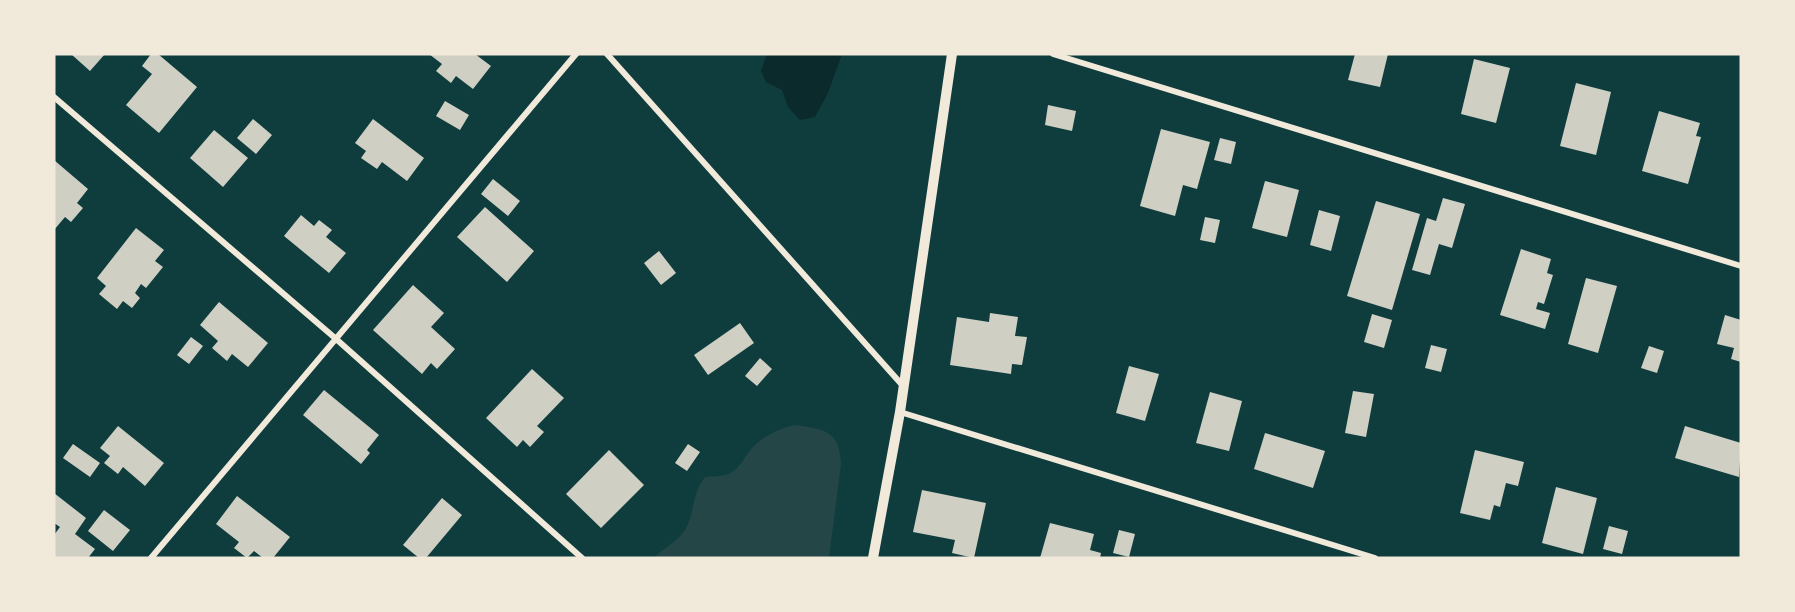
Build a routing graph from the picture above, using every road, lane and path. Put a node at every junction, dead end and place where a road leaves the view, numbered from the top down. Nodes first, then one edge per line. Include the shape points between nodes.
1 (576, 54) edge
2 (607, 54) edge
3 (952, 54) edge
4 (1053, 54) edge
5 (54, 97) edge
6 (1741, 266) edge
7 (335, 338) junction
8 (904, 387) junction
9 (900, 412) junction
10 (152, 558) edge
11 (582, 558) edge
12 (873, 558) edge
13 (1375, 558) edge

1 - 7 street
2 - 8 street
3 - 8 street
4 - 6 street
5 - 7 street
7 - 10 street
7 - 11 street
8 - 9 street
9 - 12 street
9 - 13 street

